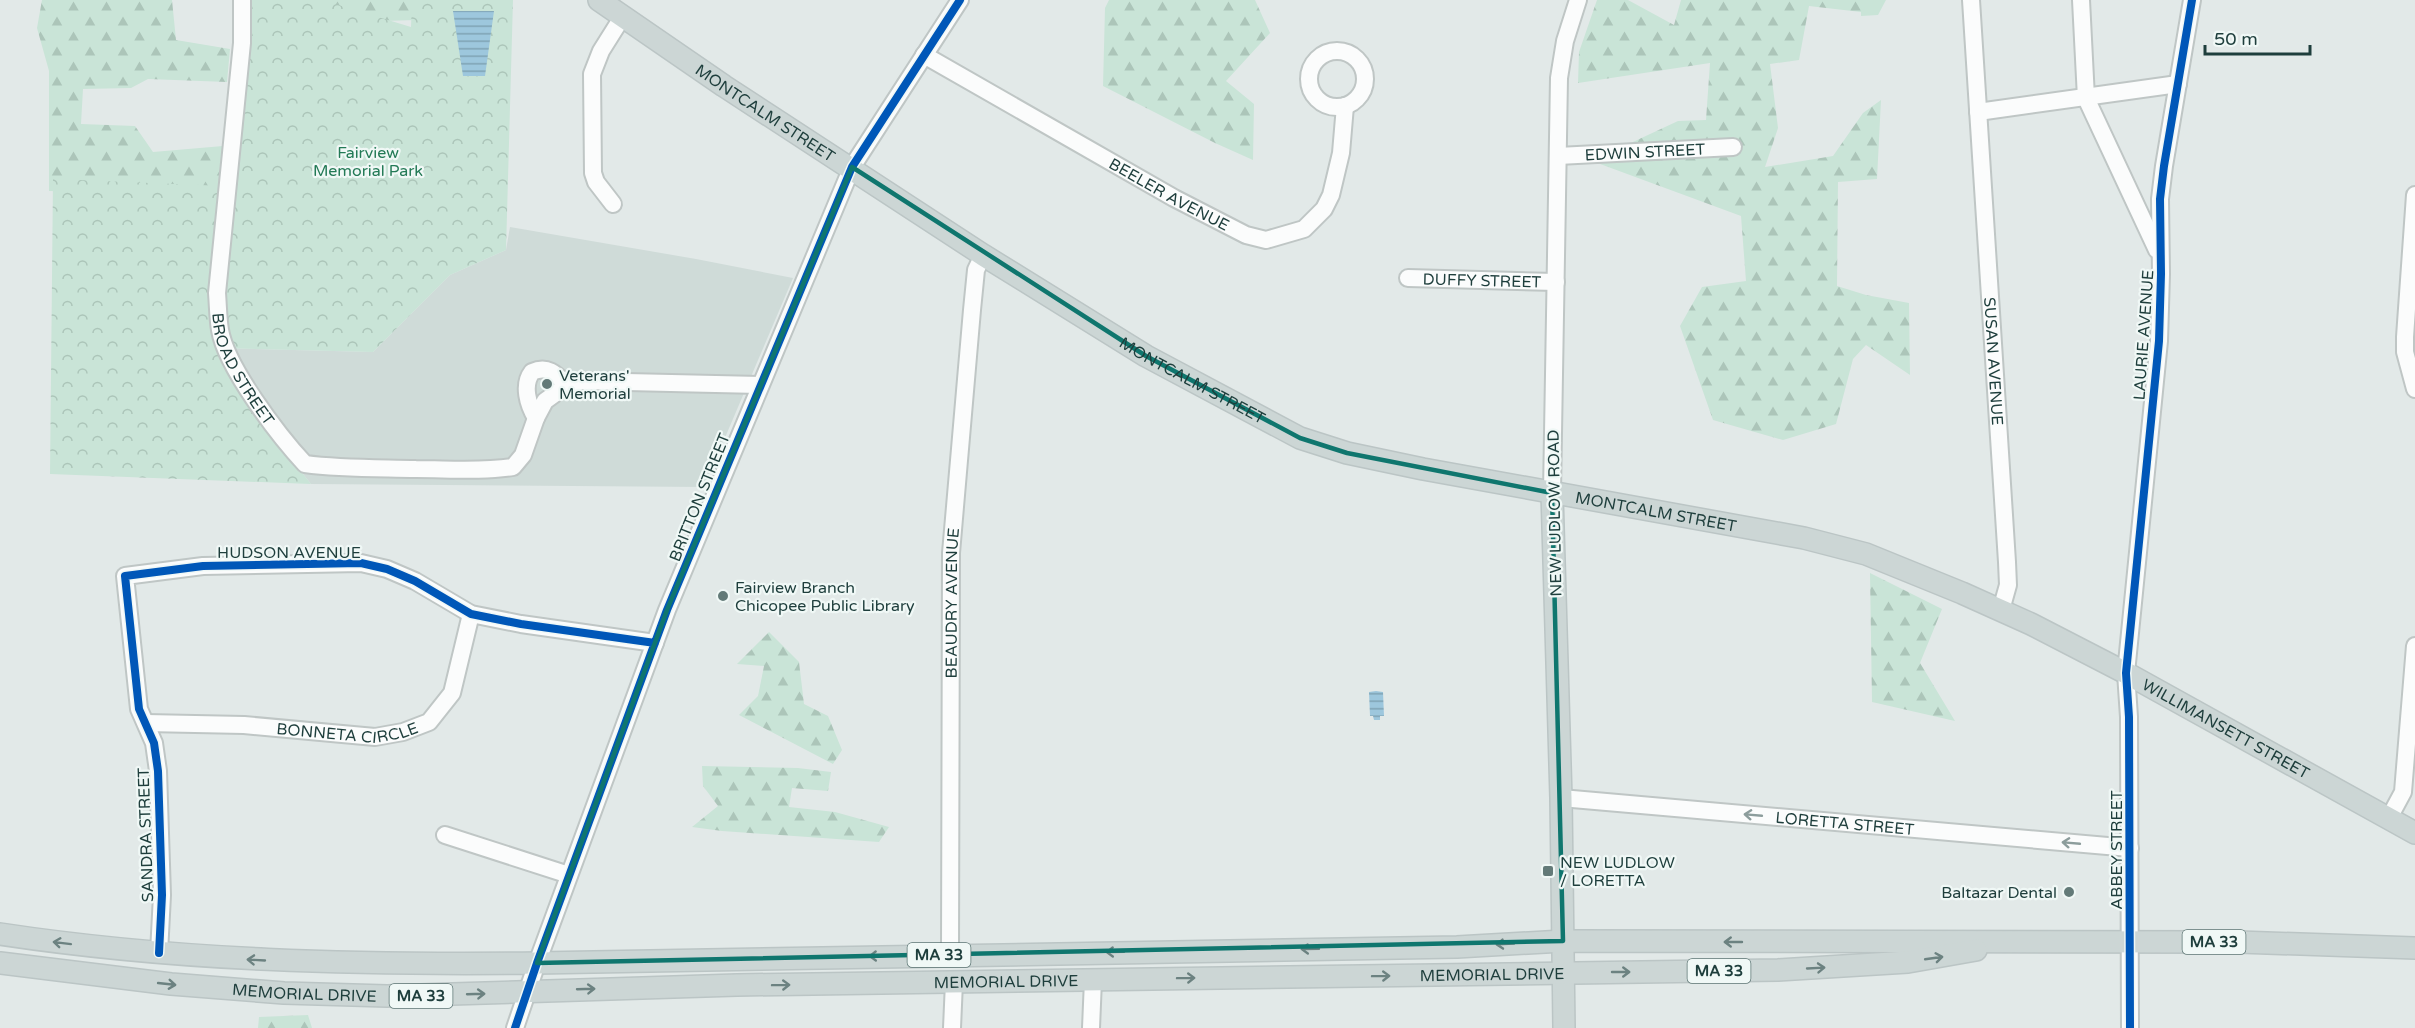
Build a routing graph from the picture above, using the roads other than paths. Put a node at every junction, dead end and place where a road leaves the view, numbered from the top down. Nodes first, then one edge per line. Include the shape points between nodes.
1 (242, 0) edge
2 (599, 0) edge
3 (960, 0) edge
4 (1578, 0) edge
5 (1971, 0) edge
6 (2081, 0) edge
7 (2192, 0) edge
8 (622, 16) junction
9 (924, 55) junction
10 (2178, 84) junction
11 (2086, 98) junction
12 (1345, 106) dead end
13 (1978, 112) junction
14 (1733, 147) dead end
15 (1558, 156) junction
16 (852, 167) junction
17 (2415, 195) edge
18 (613, 204) dead end
19 (983, 255) junction
20 (2161, 257) junction
21 (1408, 278) dead end
22 (1556, 282) junction
23 (567, 385) junction
24 (760, 385) junction
25 (2415, 389) edge
26 (536, 418) junction
27 (1552, 494) junction
28 (1870, 555) joint
29 (125, 576) joint
30 (2001, 610) junction
31 (471, 614) junction
32 (655, 643) junction
33 (2415, 646) edge
34 (2126, 673) junction
35 (146, 723) junction
36 (1561, 798) junction
37 (2389, 818) junction
38 (2415, 833) edge
39 (445, 835) dead end
40 (2130, 848) junction
41 (569, 875) junction
42 (0, 934) edge
43 (1563, 941) junction
44 (2012, 941) junction
45 (2130, 942) junction
46 (2415, 948) edge
47 (159, 953) junction
48 (950, 954) junction
49 (0, 963) edge
50 (537, 963) junction
51 (1562, 972) junction
52 (1093, 980) junction
53 (954, 982) junction
54 (528, 991) junction
55 (515, 1028) edge
56 (952, 1028) edge
57 (1091, 1028) edge
58 (1564, 1028) edge
59 (2130, 1028) edge

1 - 26 street, BROAD STREET via 219,321 231,361 266,416 305,464 498,470 513,467 523,454
2 - 8 main road, MONTCALM STREET
3 - 9 street, BRITTON STREET
4 - 15 street, NEW LUDLOW ROAD via 1561,60
5 - 13 street, SUSAN AVENUE
6 - 11 street
7 - 10 street, LAURIE AVENUE
8 - 16 main road, MONTCALM STREET
8 - 18 street via 592,74 592,173
9 - 12 street, BEELER AVENUE via 1174,198 1246,236 1266,240 1304,229 1324,209 1341,153
9 - 16 street, BRITTON STREET
10 - 11 street
10 - 20 street, LAURIE AVENUE via 2160,199
11 - 13 street
11 - 20 street
13 - 30 street, SUSAN AVENUE via 2007,562
14 - 15 street, EDWIN STREET
15 - 22 street, NEW LUDLOW ROAD
16 - 19 main road, MONTCALM STREET
16 - 24 street, BRITTON STREET
17 - 25 street via 2405,337
19 - 27 main road, MONTCALM STREET via 1146,356 1300,438 1347,453
19 - 48 street, BEAUDRY AVENUE via 976,270 951,553
20 - 34 street, LAURIE AVENUE via 2158,341
21 - 22 street, DUFFY STREET
22 - 27 street, NEW LUDLOW ROAD
23 - 24 street via 582,381
23 - 26 street, BROAD STREET via 545,401
23 - 26 street via 550,371 532,372 526,383 527,396
24 - 32 street, BRITTON STREET
27 - 28 main road, MONTCALM STREET via 1804,538
27 - 36 main road, NEW LUDLOW ROAD
28 - 30 main road, WILLIMANSETT STREET
29 - 31 street, HUDSON AVENUE via 203,566 361,563 415,581
29 - 35 street, SANDRA STREET via 139,710
30 - 34 main road, WILLIMANSETT STREET
31 - 32 street, HUDSON AVENUE
31 - 35 street, BONNETA CIRCLE via 452,693 429,722 403,732 375,737 244,725
32 - 41 street, BRITTON STREET
33 - 37 street via 2403,792
34 - 37 main road, WILLIMANSETT STREET
34 - 40 street, ABBEY STREET
35 - 47 street, SANDRA STREET via 159,771
40 -> 36 street, LORETTA STREET
36 - 43 main road, NEW LUDLOW ROAD
37 - 38 main road, WILLIMANSETT STREET
39 - 41 street
40 - 45 street, ABBEY STREET
41 - 50 street, BRITTON STREET
47 -> 42 main road, MEMORIAL DRIVE / MA 33
44 -> 43 main road, MEMORIAL DRIVE / MA 33
43 -> 48 main road, MEMORIAL DRIVE / MA 33 via 1457,947
43 - 51 main road, NEW LUDLOW ROAD
44 - 45 main road, MEMORIAL DRIVE / MA 33
51 -> 44 main road, MEMORIAL DRIVE / MA 33 via 1854,966 1951,955
45 - 46 main road, MEMORIAL DRIVE / MA 33
45 - 59 street, ABBEY STREET
50 -> 47 main road, MEMORIAL DRIVE / MA 33 via 327,962
48 -> 50 main road, MEMORIAL DRIVE / MA 33
49 -> 54 main road, MEMORIAL DRIVE / MA 33 via 284,993 387,996
50 - 54 street, BRITTON STREET
52 -> 51 main road, MEMORIAL DRIVE / MA 33
51 - 58 main road, NEW LUDLOW ROAD
52 - 53 main road, MEMORIAL DRIVE / MA 33
52 - 57 street
54 -> 53 main road, MEMORIAL DRIVE / MA 33
53 - 56 street
54 - 55 street, BRITTON STREET

